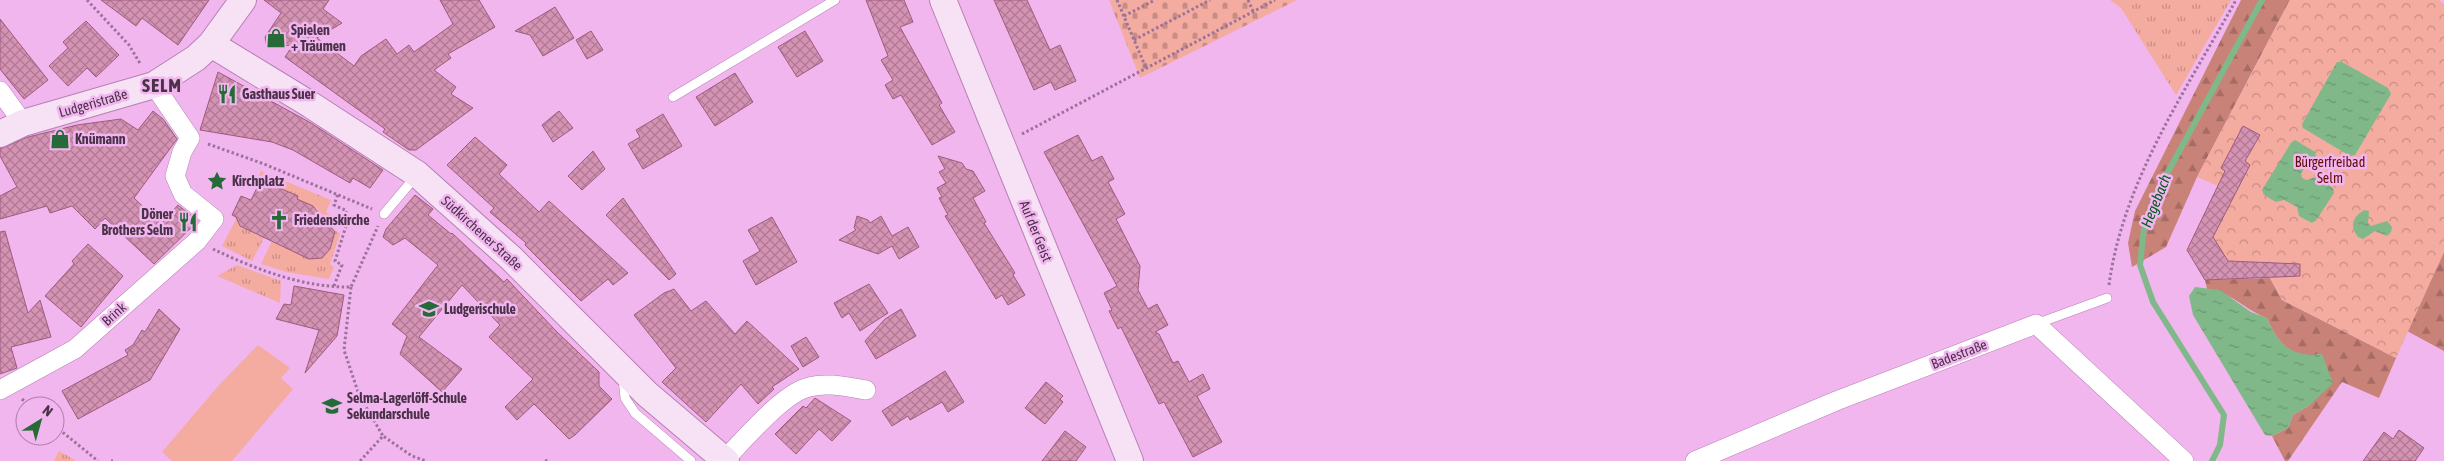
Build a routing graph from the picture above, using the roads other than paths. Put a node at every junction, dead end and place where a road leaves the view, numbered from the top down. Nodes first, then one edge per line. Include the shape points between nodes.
1 (243, 0) edge
2 (834, 0) edge
3 (943, 0) edge
4 (211, 44) junction
5 (154, 85) junction
6 (0, 92) edge
7 (673, 97) dead end
8 (23, 123) junction
9 (0, 134) edge
10 (417, 174) junction
11 (384, 214) road end
12 (2107, 298) road end
13 (2036, 324) junction
14 (623, 370) junction
15 (0, 390) edge
16 (866, 390) dead end
17 (725, 460) edge
18 (691, 461) edge
19 (1130, 461) edge
20 (1695, 461) edge
21 (2184, 461) edge

1 - 4 street, Ludgeristraße
2 - 7 lane
3 - 19 street, Auf der Geist
4 - 5 street, Ludgeristraße via 196,58
4 - 10 street, Südkirchener Straße
5 - 8 street, Ludgeristraße
5 - 15 street, Brink via 190,138 175,176 183,194 214,219 197,241 75,350
6 - 8 street
8 - 9 street, Ludgeristraße
10 - 11 lane
10 - 14 street, Südkirchener Straße via 511,258
12 - 13 lane
13 - 20 street, Badestraße via 1836,401
13 - 21 street
14 - 17 street, Südkirchener Straße
14 - 18 lane via 625,398 635,413
16 - 17 street, Südkirchener Straße via 831,384 807,387 788,396

